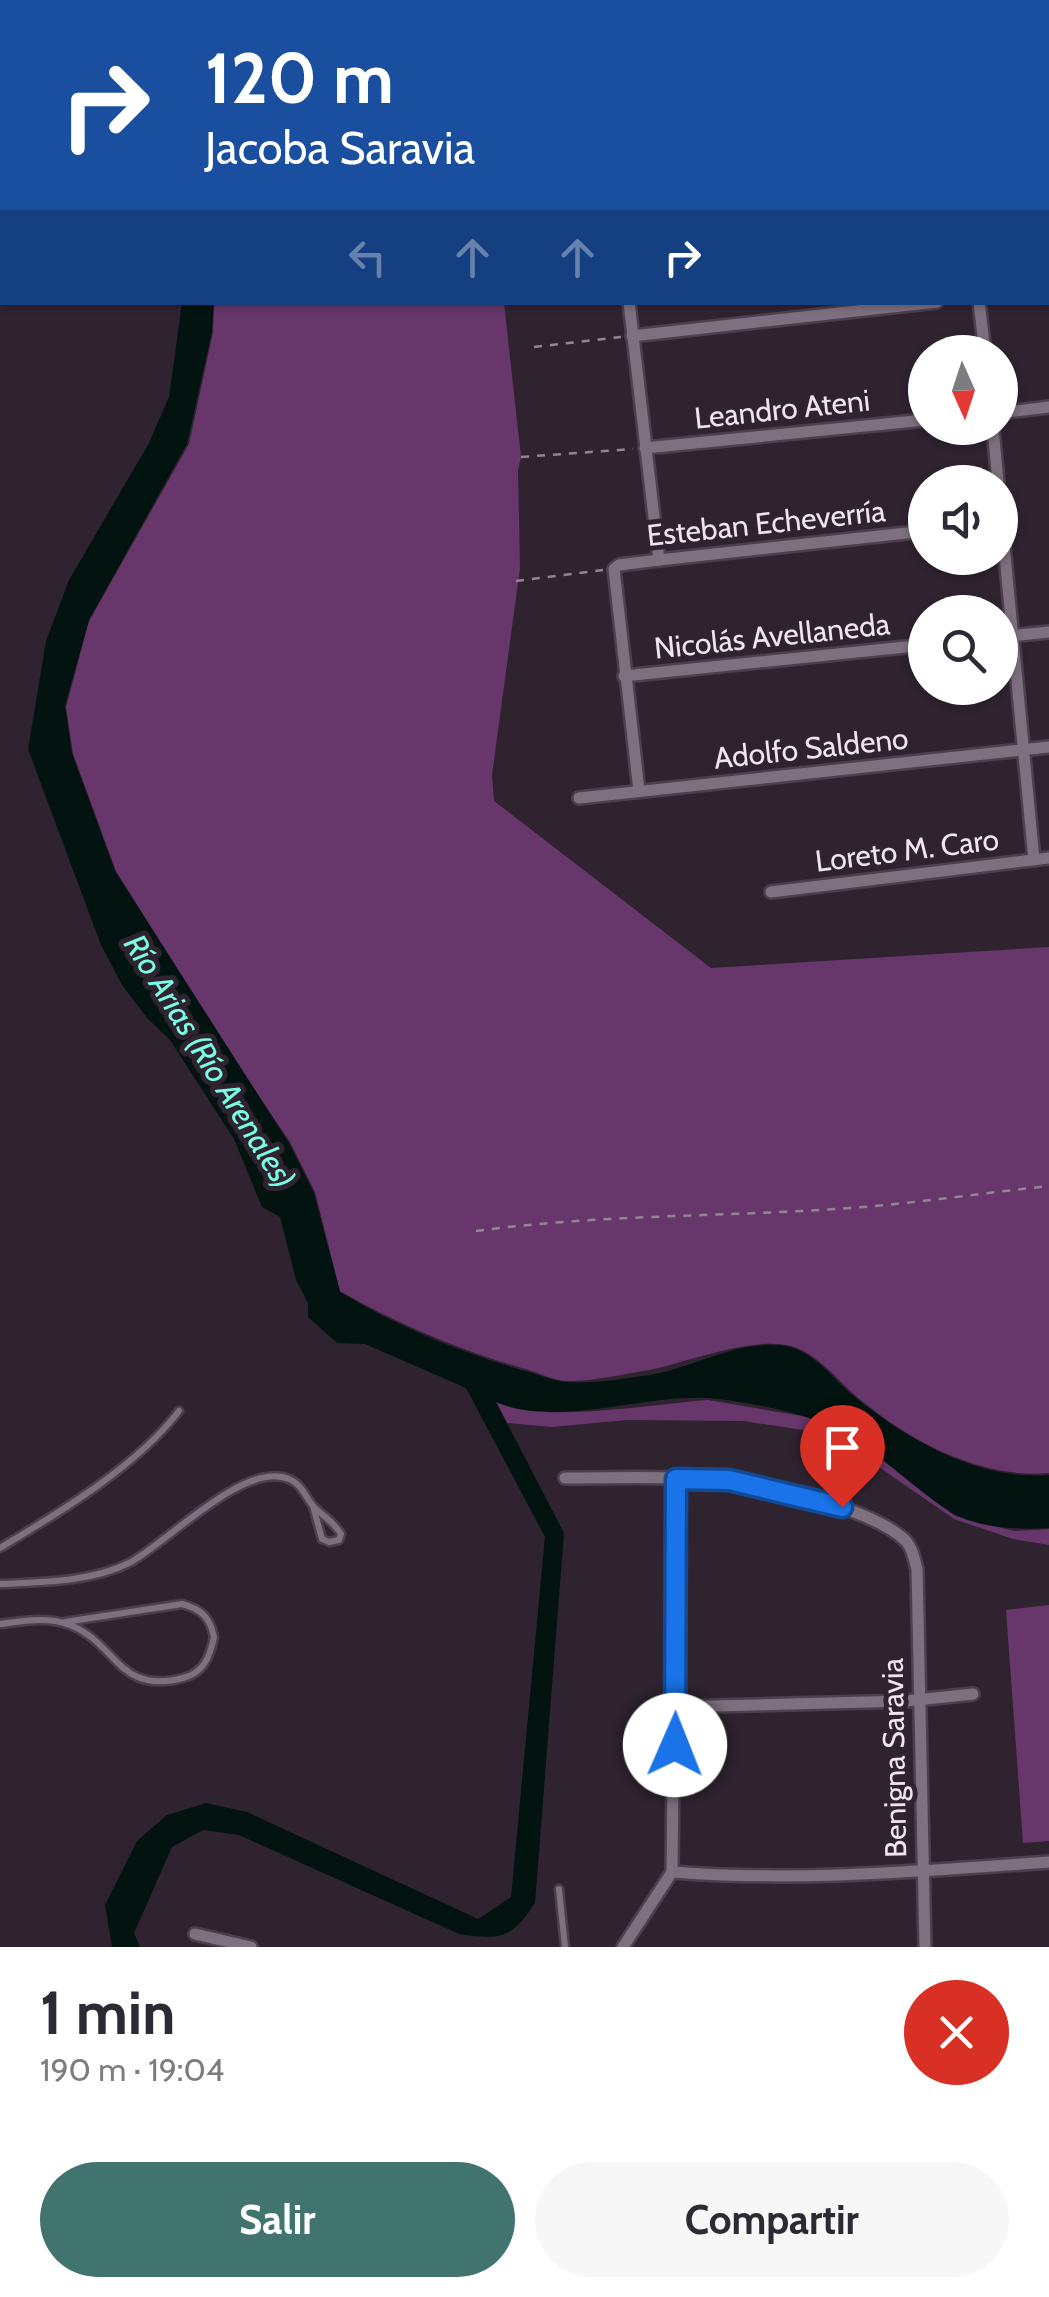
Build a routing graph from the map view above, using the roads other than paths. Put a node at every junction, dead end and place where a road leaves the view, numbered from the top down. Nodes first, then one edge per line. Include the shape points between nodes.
1 (629, 305) edge
2 (910, 305) edge
3 (979, 305) edge
4 (983, 335) edge
5 (632, 336) junction
6 (1049, 407) edge
7 (1018, 410) edge
8 (908, 422) edge
9 (644, 448) junction
10 (908, 533) edge
11 (659, 560) junction
12 (1049, 632) edge
13 (1018, 636) edge
14 (908, 647) edge
15 (624, 676) junction
16 (1016, 705) edge
17 (1049, 747) edge
18 (1022, 750) junction
19 (638, 792) junction
20 (579, 798) dead end
21 (1049, 858) edge
22 (1034, 860) junction
23 (770, 892) dead end
24 (179, 1411) dead end
25 (565, 1478) dead end
26 (676, 1479) junction
27 (313, 1506) junction
28 (0, 1548) edge
29 (0, 1584) edge
30 (64, 1622) junction
31 (0, 1624) edge
32 (973, 1694) dead end
33 (919, 1698) junction
34 (676, 1707) junction
35 (1049, 1862) edge
36 (921, 1871) junction
37 (672, 1872) junction
38 (559, 1889) dead end
39 (195, 1934) dead end
40 (251, 1947) edge
41 (565, 1947) edge
42 (623, 1947) edge
43 (925, 1947) edge

1 - 5 street
2 - 5 street
3 - 4 street
5 - 9 street
6 - 7 street
8 - 9 street, Leandro Ateni
9 - 11 street
10 - 11 street, Esteban Echeverría
11 - 15 street, Esteban Echeverría via 614,569
12 - 13 street
14 - 15 street, Nicolás Avellaneda
15 - 19 street
16 - 18 street
17 - 18 street, Adolfo Saldeno
18 - 19 street, Adolfo Saldeno
18 - 22 street
19 - 20 street, Adolfo Saldeno
21 - 22 street, Loreto M. Caro
22 - 23 street, Loreto M. Caro
24 - 28 lane via 136,1454
25 - 26 street
26 - 33 street, Benigna Saravia via 729,1480 842,1507 904,1539 916,1569
26 - 34 street
27 - 27 lane via 322,1539 339,1540 337,1527
27 - 29 lane via 290,1479 261,1478 235,1488 128,1563 54,1581
30 - 30 lane via 85,1632 124,1672 155,1682 200,1670 214,1637 206,1615 182,1604
30 - 31 lane
32 - 33 street
33 - 34 street
33 - 36 street, Benigna Saravia
34 - 37 street
35 - 36 street
36 - 37 street
36 - 43 street, Benigna Saravia
37 - 42 street
38 - 41 lane
39 - 40 street

